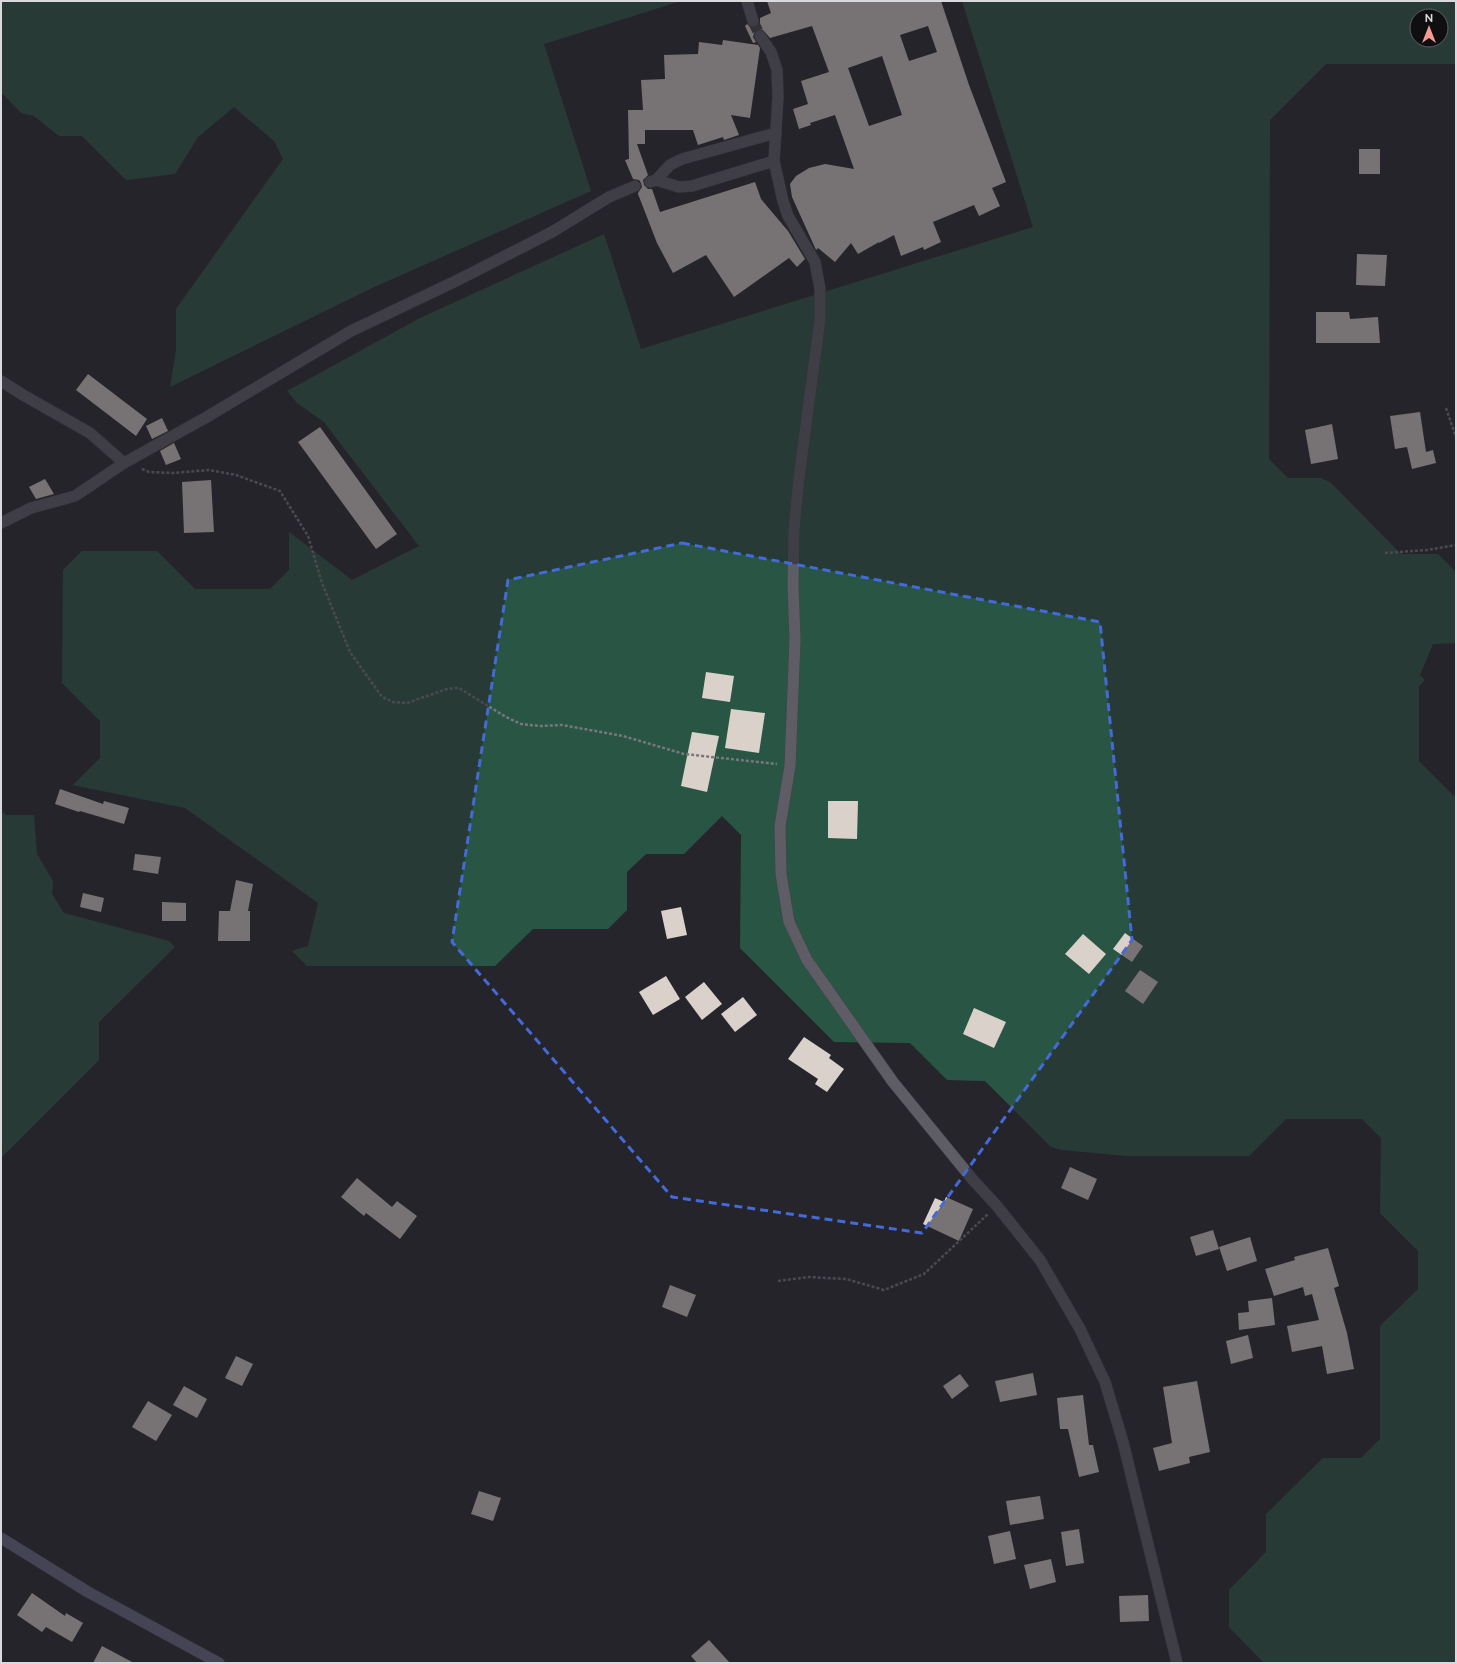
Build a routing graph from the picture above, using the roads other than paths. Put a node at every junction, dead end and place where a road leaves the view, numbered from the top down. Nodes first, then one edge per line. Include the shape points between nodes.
1 (747, 1) edge
2 (753, 21) tunnel mouth
3 (760, 36) tunnel mouth
4 (776, 133) junction
5 (774, 161) junction
6 (635, 186) dead end
7 (1, 381) edge
8 (124, 463) junction
9 (1, 523) edge
10 (1, 1538) edge
11 (219, 1663) edge
12 (1177, 1663) edge

1 - 2 street
3 - 4 street via 771,52 777,70
4 - 5 street
4 - 5 street via 682,159 670,165 653,181 678,187 692,186
5 - 12 street via 788,216 815,262 820,289 820,319 798,478 794,529 795,640 790,766 780,826 781,874 789,922 807,960 893,1082 1040,1260 1080,1329 1105,1382 1123,1442
6 - 8 street via 610,197 552,232 472,273 351,331
7 - 8 street via 90,433
8 - 9 street via 76,496 31,508
10 - 11 main road via 88,1592

